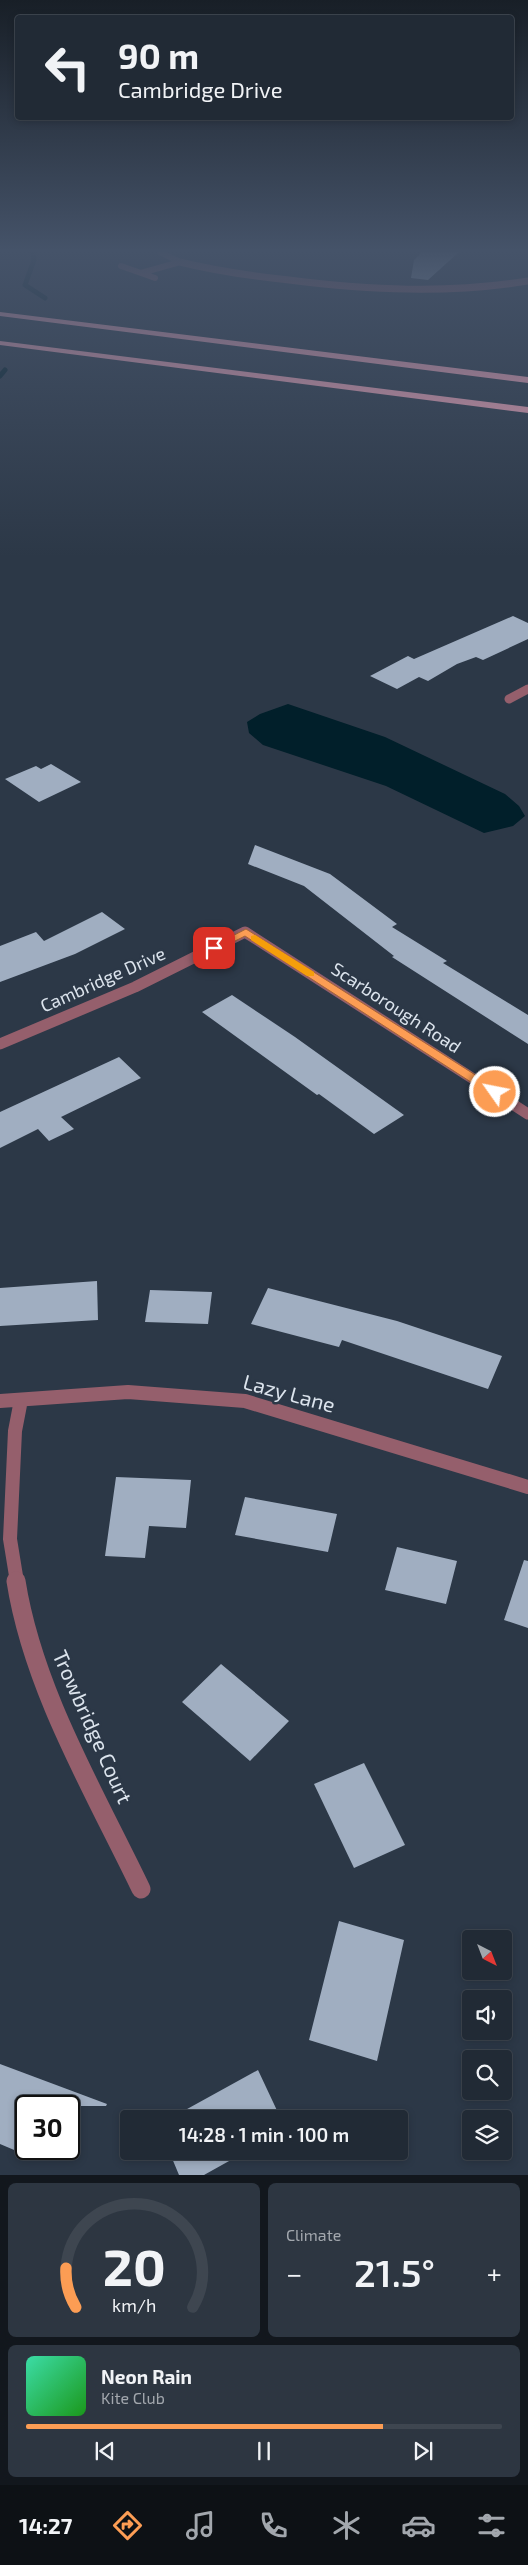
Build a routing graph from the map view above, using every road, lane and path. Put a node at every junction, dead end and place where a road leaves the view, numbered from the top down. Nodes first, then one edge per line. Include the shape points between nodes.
1 (81, 354) edge
2 (316, 354) edge
3 (231, 373) junction
4 (528, 380) edge
5 (528, 410) edge
6 (528, 419) edge
7 (528, 689) edge
8 (509, 699) dead end
9 (246, 932) joint
10 (0, 1044) edge
11 (528, 1114) edge
12 (21, 1400) junction
13 (0, 1401) edge
14 (528, 1487) edge
15 (141, 1889) dead end

1 - 3 highway
2 - 4 highway
3 - 5 highway
3 - 6 highway
7 - 8 street
9 - 10 street, Cambridge Drive via 134,987
9 - 11 street, Scarborough Road
12 - 13 street, Lazy Lane
12 - 14 street, Lazy Lane via 128,1392 245,1401
12 - 15 street, Trowbridge Court via 15,1431 10,1539 20,1605 44,1685

